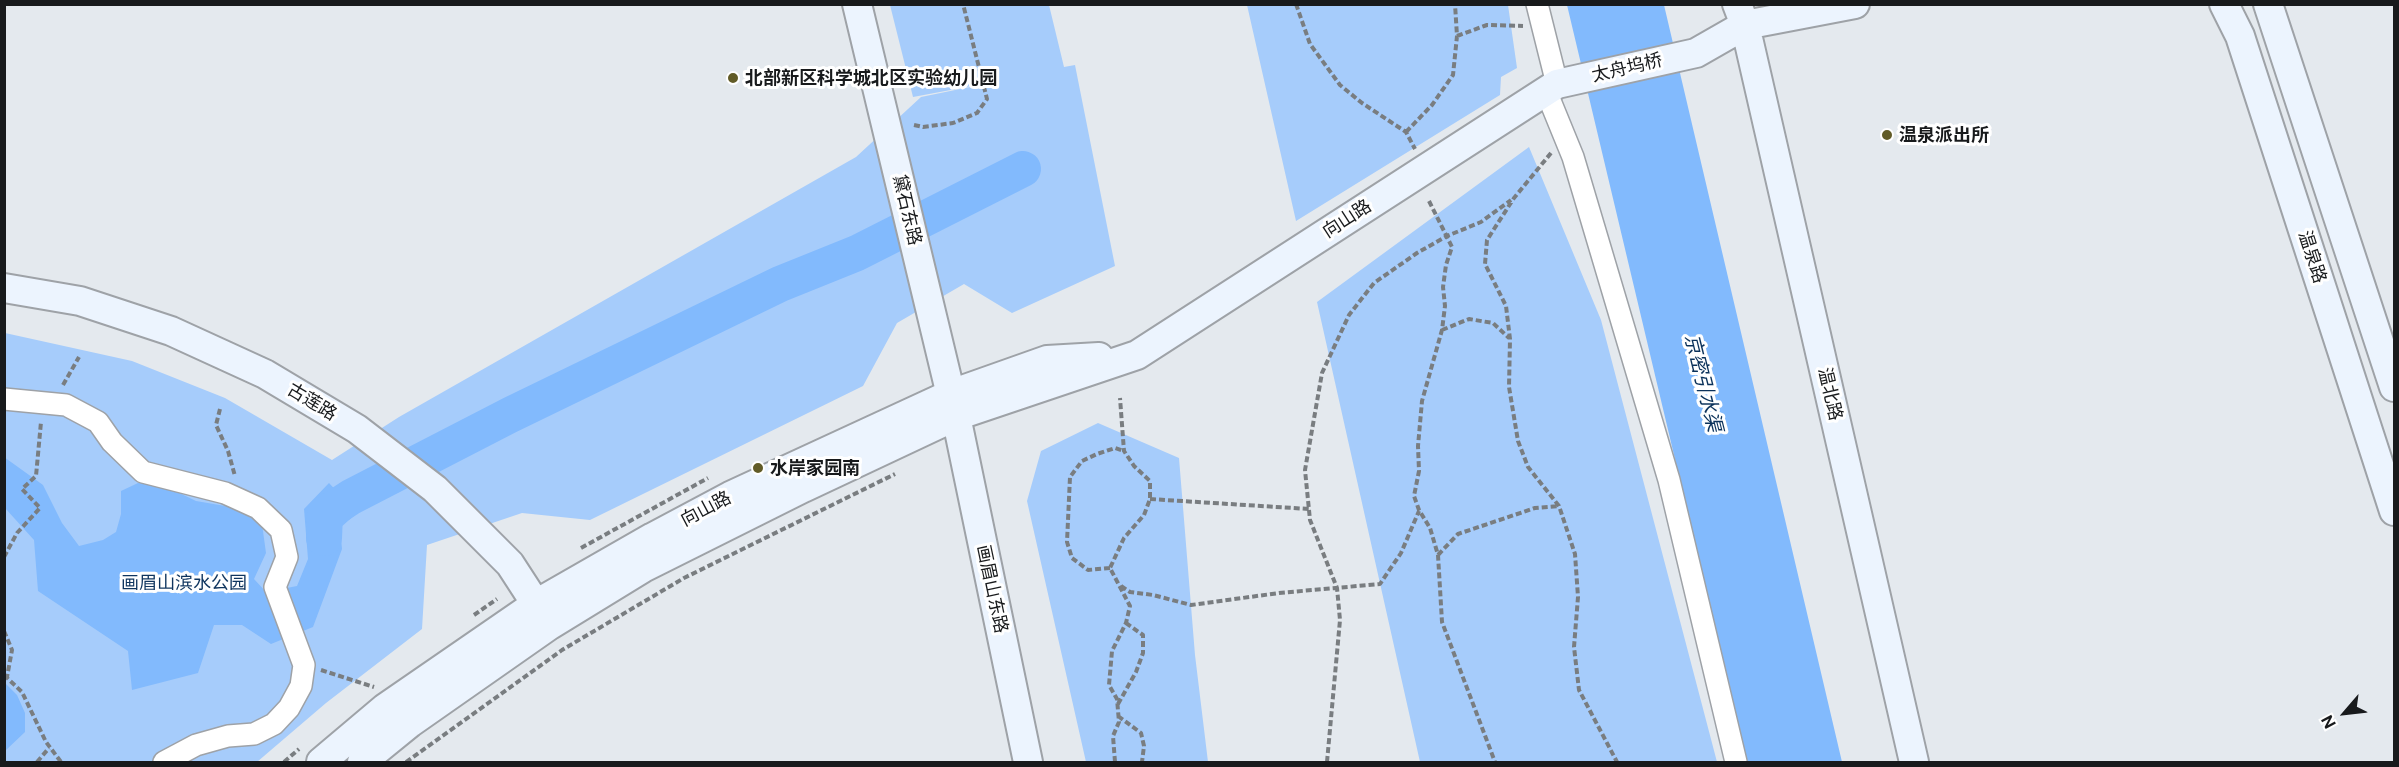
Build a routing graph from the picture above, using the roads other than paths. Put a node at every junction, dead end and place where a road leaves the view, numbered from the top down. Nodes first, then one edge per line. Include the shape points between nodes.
1 (857, 4) edge
2 (1537, 4) edge
3 (1855, 4) edge
4 (2224, 4) edge
5 (1746, 11) edge
6 (2271, 13) edge
7 (2240, 36) junction
8 (1552, 88) junction
9 (4, 288) edge
10 (2394, 387) edge
11 (4, 399) edge
12 (953, 405) junction
13 (2394, 511) edge
14 (543, 615) junction
15 (164, 762) edge
16 (321, 762) edge
17 (362, 762) edge
18 (1028, 762) edge
19 (1736, 762) edge
20 (1914, 762) edge

1 - 12 main road, 黛石东路
2 - 8 street
3 - 5 main road
4 - 7 main road, 温泉路
5 - 8 main road, 太舟坞桥 via 1696,53
5 - 20 main road, 温北路
6 - 7 main road via 2264,5 2252,4 2243,13
6 - 10 main road
7 - 13 main road, 温泉路
8 - 12 main road, 向山路 via 1137,355
8 - 19 street via 1669,480
9 - 14 main road, 古莲路 via 80,301 171,331 265,374 357,429 435,489 510,564
11 - 15 street via 66,405 98,422 119,450 143,472 225,493 258,508 282,530 287,557 275,587 304,665 301,686 274,724 254,734 196,745
12 - 14 main road, 向山路 via 802,488
12 - 18 main road, 画眉山东路
14 - 16 main road, 向山路 via 385,708
14 - 17 main road, 向山路

